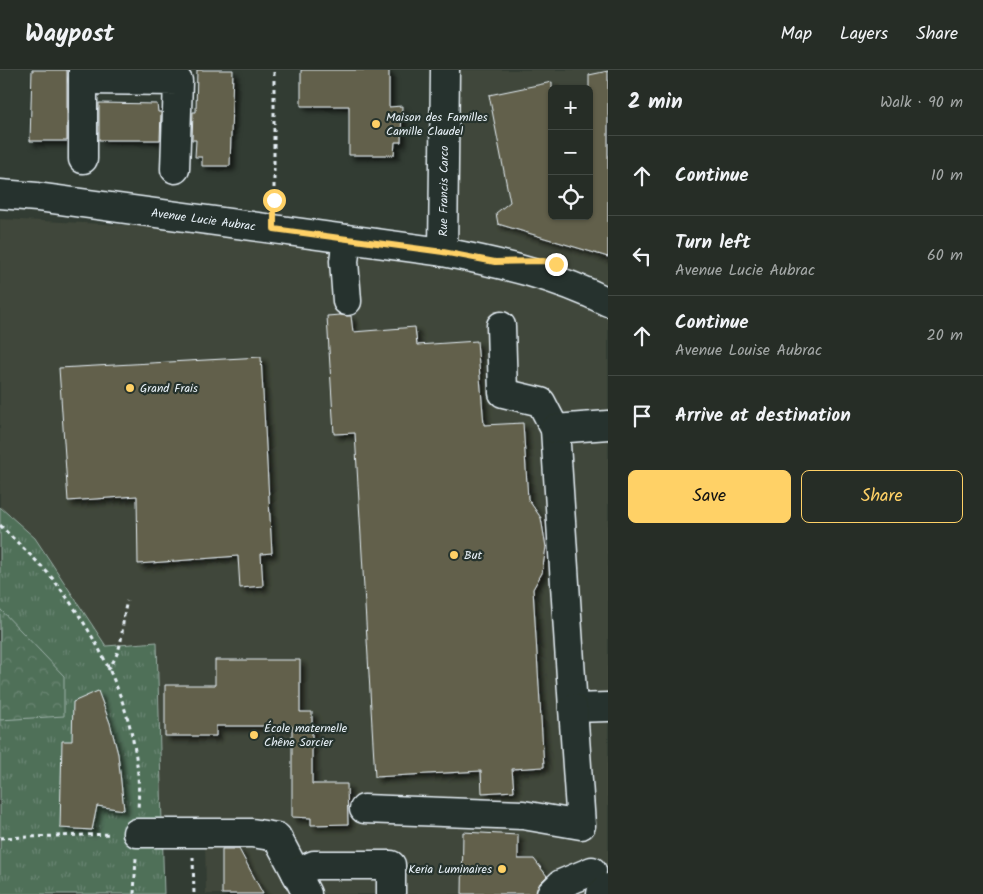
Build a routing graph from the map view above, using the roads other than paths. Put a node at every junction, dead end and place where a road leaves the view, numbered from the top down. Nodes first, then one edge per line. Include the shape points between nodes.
1 (446, 70) edge
2 (84, 75) edge
3 (83, 159) dead end
4 (175, 170) dead end
5 (0, 194) edge
6 (347, 239) junction
7 (443, 252) junction
8 (495, 262) junction
9 (608, 282) edge
10 (347, 301) dead end
11 (608, 302) edge
12 (501, 326) dead end
13 (608, 425) edge
14 (555, 429) junction
15 (608, 706) edge
16 (573, 708) junction
17 (364, 809) dead end
18 (137, 833) road end
19 (301, 883) edge
20 (600, 885) edge
21 (391, 894) edge
22 (550, 894) edge

1 - 7 street, Rue Francis Carco
2 - 3 street
2 - 4 street via 178,81
5 - 6 street, Avenue Lucie Aubrac
6 - 7 street, Avenue Lucie Aubrac
6 - 10 street via 344,261
7 - 8 street, Avenue Lucie Aubrac
8 - 9 street via 543,261
8 - 11 street, Avenue Lucie Aubrac via 587,291
12 - 14 street via 503,393 540,402
13 - 14 street
14 - 16 street
15 - 16 street
16 - 17 street via 581,824 523,815
18 - 19 street via 252,833 277,837
19 - 21 street via 314,865 391,865
20 - 22 street via 561,884

